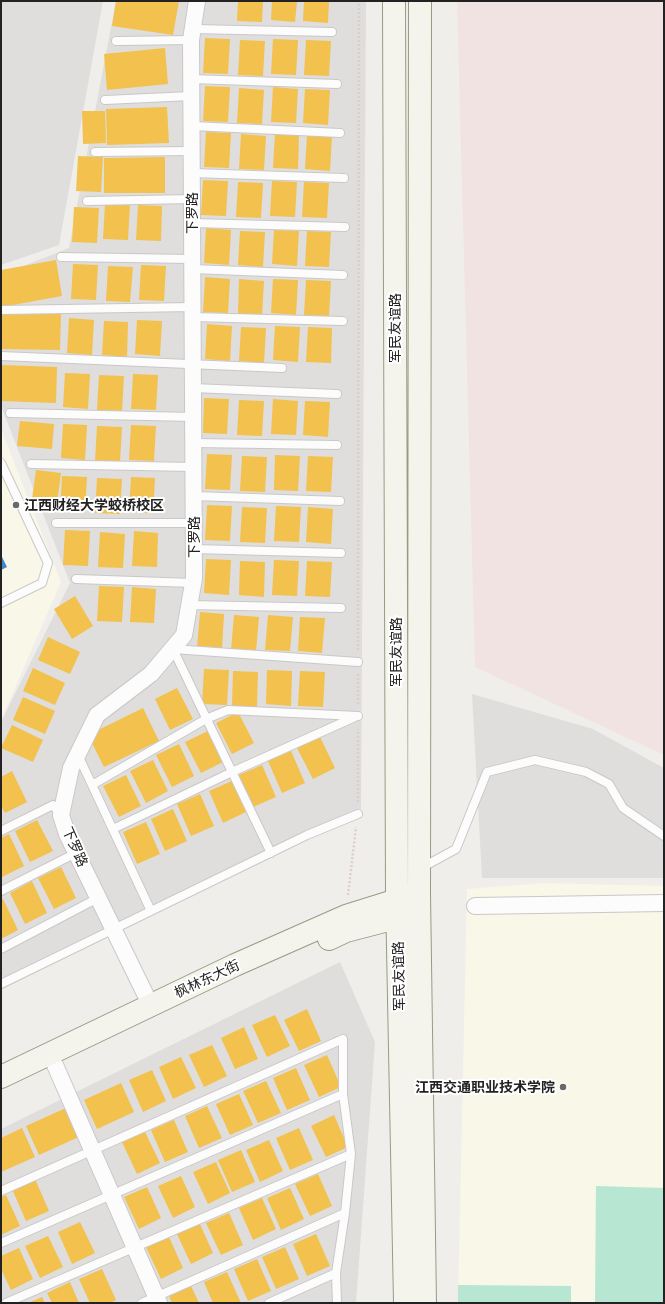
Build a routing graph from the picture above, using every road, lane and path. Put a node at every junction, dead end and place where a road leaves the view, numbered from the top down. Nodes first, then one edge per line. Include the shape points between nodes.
1 (197, 1) edge
2 (359, 1) edge
3 (394, 1) edge
4 (420, 1) edge
5 (332, 32) dead end
6 (192, 34) junction
7 (116, 41) dead end
8 (191, 79) junction
9 (337, 84) dead end
10 (191, 96) junction
11 (104, 100) dead end
12 (192, 126) junction
13 (340, 133) dead end
14 (192, 151) junction
15 (95, 152) dead end
16 (192, 173) junction
17 (344, 178) dead end
18 (192, 199) junction
19 (87, 201) dead end
20 (192, 223) junction
21 (345, 227) dead end
22 (61, 257) dead end
23 (192, 264) junction
24 (343, 275) dead end
25 (1, 310) edge
26 (193, 312) junction
27 (343, 321) dead end
28 (1, 356) edge
29 (193, 364) junction
30 (282, 368) dead end
31 (193, 388) junction
32 (337, 394) dead end
33 (10, 413) dead end
34 (193, 417) junction
35 (193, 443) junction
36 (337, 445) dead end
37 (1, 463) edge
38 (31, 464) dead end
39 (193, 466) junction
40 (194, 496) junction
41 (340, 501) dead end
42 (56, 523) dead end
43 (194, 523) junction
44 (194, 550) junction
45 (341, 553) dead end
46 (76, 579) dead end
47 (193, 583) junction
48 (1, 603) edge
49 (189, 606) junction
50 (340, 608) dead end
51 (173, 649) junction
52 (358, 662) junction
53 (358, 716) junction
54 (206, 719) junction
55 (78, 755) junction
56 (232, 772) junction
57 (92, 785) junction
58 (358, 814) junction
59 (61, 815) junction
60 (113, 829) junction
61 (1, 831) edge
62 (664, 836) edge
63 (76, 853) junction
64 (271, 853) junction
65 (419, 870) junction
66 (1, 891) edge
67 (98, 898) junction
68 (419, 902) junction
69 (664, 903) edge
70 (475, 906) dead end
71 (397, 908) junction
72 (152, 911) junction
73 (346, 916) junction
74 (114, 929) junction
75 (1, 949) edge
76 (1, 984) edge
77 (151, 1006) junction
78 (55, 1065) junction
79 (1, 1078) edge
80 (1, 1090) edge
81 (343, 1094) junction
82 (92, 1150) junction
83 (351, 1154) junction
84 (1, 1191) edge
85 (112, 1195) junction
86 (345, 1213) junction
87 (1, 1243) edge
88 (135, 1247) junction
89 (336, 1273) junction
90 (152, 1301) edge
91 (6, 1303) edge
92 (269, 1303) edge
93 (337, 1303) edge
94 (405, 1303) edge
95 (425, 1303) edge

1 - 6 street, 下罗路
2 - 52 path
3 - 71 street, 军民友谊路
4 - 65 street, 军民友谊路
5 - 6 lane
6 - 7 lane
6 - 8 street, 下罗路
8 - 9 lane
8 - 10 street, 下罗路
10 - 11 lane
10 - 12 street, 下罗路
12 - 13 lane
12 - 14 street, 下罗路
14 - 15 lane
14 - 16 street, 下罗路
16 - 17 lane
16 - 18 street, 下罗路
18 - 19 lane
18 - 20 street, 下罗路
20 - 21 lane
20 - 23 street, 下罗路
22 - 23 lane
23 - 24 lane
23 - 26 street, 下罗路
25 - 26 lane
26 - 27 lane
26 - 29 street, 下罗路
28 - 29 lane
29 - 30 lane
29 - 31 street, 下罗路
31 - 32 lane
31 - 34 street, 下罗路
33 - 34 lane
34 - 35 street, 下罗路
35 - 36 lane
35 - 39 street, 下罗路
37 - 48 lane via 48,563 42,583
38 - 39 lane
39 - 40 street, 下罗路
40 - 41 lane
40 - 43 street, 下罗路
42 - 43 lane
43 - 44 street, 下罗路
44 - 45 lane
44 - 47 street, 下罗路
46 - 47 lane
47 - 49 street, 下罗路
49 - 50 lane
49 - 51 street, 下罗路 via 184,635
51 - 52 lane
51 - 54 lane
51 - 55 street, 下罗路 via 151,674 97,716
52 - 53 path
53 - 54 lane via 228,710
53 - 56 lane
53 - 58 path
54 - 56 lane
54 - 57 lane
55 - 57 lane
55 - 59 street, 下罗路 via 71,768
56 - 60 lane
56 - 64 lane
57 - 60 lane
58 - 64 lane
58 - 73 path
59 - 61 lane via 53,805
59 - 63 street, 下罗路
60 - 72 lane
62 - 65 lane via 623,808 609,784 586,772 535,760 487,772 456,849
63 - 66 lane
63 - 67 street, 下罗路
64 - 72 lane
65 - 68 street, 军民友谊路
67 - 74 street, 下罗路
67 - 75 lane
68 - 71 street, 枫林东大街
68 - 95 street, 军民友谊路
69 - 70 street
71 - 73 street, 枫林东大街
71 - 78 street, 枫林东大街 via 237,979
71 - 94 street, 军民友谊路
72 - 74 lane
73 - 77 street, 枫林东大街
74 - 76 lane
74 - 77 street, 下罗路
77 - 79 street, 枫林东大街
78 - 80 street, 枫林东大街
78 - 82 street
81 - 82 lane via 343,1039
81 - 83 lane
81 - 85 lane
82 - 84 lane
82 - 85 street
83 - 86 lane
83 - 88 lane
85 - 87 lane
85 - 88 street
86 - 89 lane
86 - 90 lane
88 - 90 street
88 - 91 lane
89 - 92 lane
89 - 93 lane

